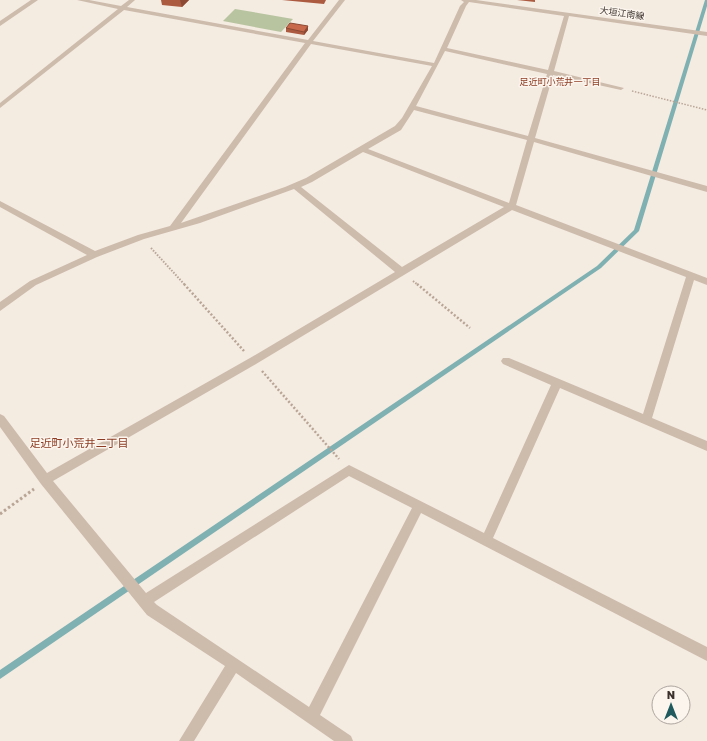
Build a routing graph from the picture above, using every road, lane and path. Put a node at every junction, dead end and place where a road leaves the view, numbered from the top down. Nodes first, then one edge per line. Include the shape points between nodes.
1 (35, 0) edge
2 (80, 0) edge
3 (132, 0) edge
4 (342, 0) edge
5 (464, 0) edge
6 (467, 0) edge
7 (122, 8) junction
8 (567, 14) junction
9 (0, 24) edge
10 (707, 34) edge
11 (310, 41) junction
12 (443, 49) junction
13 (436, 65) junction
14 (550, 73) junction
15 (621, 88) joint
16 (0, 106) edge
17 (411, 107) junction
18 (707, 110) edge
19 (530, 139) junction
20 (362, 149) junction
21 (295, 186) junction
22 (707, 189) edge
23 (0, 204) edge
24 (512, 206) junction
25 (174, 226) junction
26 (94, 255) junction
27 (402, 272) junction
28 (691, 276) junction
29 (707, 282) edge
30 (0, 307) edge
31 (470, 328) dead end
32 (506, 361) dead end
33 (557, 382) junction
34 (0, 419) edge
35 (646, 420) junction
36 (707, 446) edge
37 (45, 480) junction
38 (419, 506) junction
39 (0, 514) edge
40 (486, 541) junction
41 (144, 601) junction
42 (707, 654) edge
43 (234, 664) junction
44 (312, 717) junction
45 (186, 741) edge
46 (346, 741) edge

1 - 9 street
2 - 7 street
3 - 7 street
4 - 11 street
5 - 6 street, 大垣江南線
6 - 8 street, 大垣江南線
6 - 12 street
7 - 11 street
7 - 16 street
8 - 10 street, 大垣江南線
8 - 14 street
11 - 13 street
11 - 25 street
12 - 13 street
12 - 14 street
13 - 17 street
14 - 15 street
14 - 19 street
15 - 18 path
17 - 19 street
17 - 20 street via 398,128
19 - 22 street
19 - 24 street
20 - 21 street
20 - 24 street
21 - 25 street via 197,221
21 - 27 street
23 - 26 street
24 - 27 street
24 - 28 street
25 - 26 street
26 - 30 street via 32,283
27 - 31 path
27 - 37 street
28 - 29 street
28 - 35 street
32 - 33 street
33 - 35 street
33 - 40 street
34 - 37 street
35 - 36 street
37 - 39 path
37 - 41 street
38 - 40 street
38 - 41 street via 349,470
38 - 44 street
40 - 42 street
41 - 43 street via 152,610
43 - 44 street
43 - 45 street
44 - 46 street

